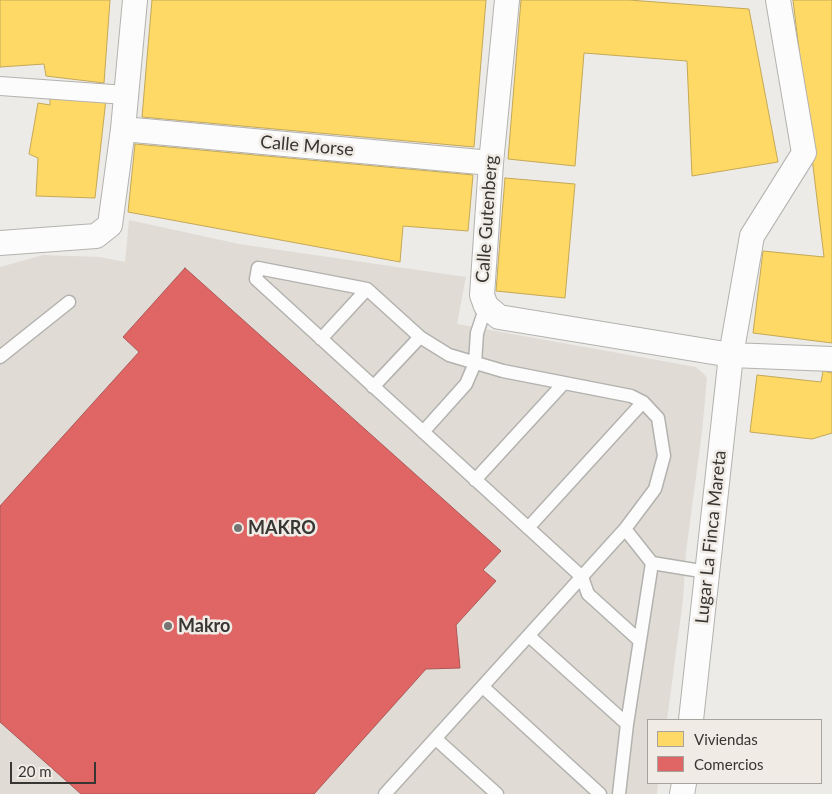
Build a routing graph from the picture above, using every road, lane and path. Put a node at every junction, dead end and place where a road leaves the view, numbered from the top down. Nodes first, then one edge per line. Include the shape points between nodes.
1 (135, 0) edge
2 (507, 0) edge
3 (778, 0) edge
4 (0, 86) edge
5 (126, 95) junction
6 (123, 129) junction
7 (491, 163) junction
8 (0, 243) edge
9 (367, 289) junction
10 (70, 302) dead end
11 (486, 306) junction
12 (420, 337) junction
13 (321, 339) junction
14 (731, 354) junction
15 (0, 357) edge
16 (832, 359) edge
17 (475, 363) junction
18 (564, 383) junction
19 (374, 387) junction
20 (643, 402) junction
21 (422, 432) junction
22 (475, 480) junction
23 (528, 528) junction
24 (625, 529) junction
25 (652, 563) junction
26 (707, 572) junction
27 (582, 577) junction
28 (529, 636) junction
29 (640, 641) junction
30 (483, 688) junction
31 (691, 719) edge
32 (627, 724) junction
33 (436, 739) junction
34 (389, 793) edge
35 (497, 794) edge
36 (600, 794) edge
37 (619, 794) edge

1 - 5 street
2 - 7 street, Calle Gutenberg
3 - 14 street, Lugar La Finca Mareta via 804,153 752,236
4 - 5 street
5 - 6 street
6 - 7 street, Calle Morse
6 - 8 street via 110,225 96,236
7 - 11 street, Calle Gutenberg via 482,295
9 - 12 lane
9 - 13 lane
9 - 13 lane via 258,268 256,279
10 - 15 lane
11 - 14 street, Calle Gutenberg via 500,316
11 - 17 lane via 477,333
12 - 17 lane via 449,355
12 - 19 lane
13 - 19 lane
14 - 16 street, Calle Gutenberg
14 - 26 street, Lugar La Finca Mareta
17 - 18 lane
17 - 21 lane via 466,384
18 - 20 lane via 631,396
18 - 22 lane
19 - 21 lane
20 - 23 lane
20 - 24 lane via 658,418 664,456 655,489
21 - 22 lane
22 - 23 lane
23 - 27 lane
24 - 25 lane
24 - 27 lane
25 - 26 lane
25 - 29 lane
26 - 31 street, Lugar La Finca Mareta
27 - 28 lane
27 - 29 lane via 588,594
28 - 30 lane
28 - 32 lane
29 - 32 lane
30 - 33 lane
30 - 36 lane
32 - 37 lane
33 - 34 lane
33 - 35 lane

